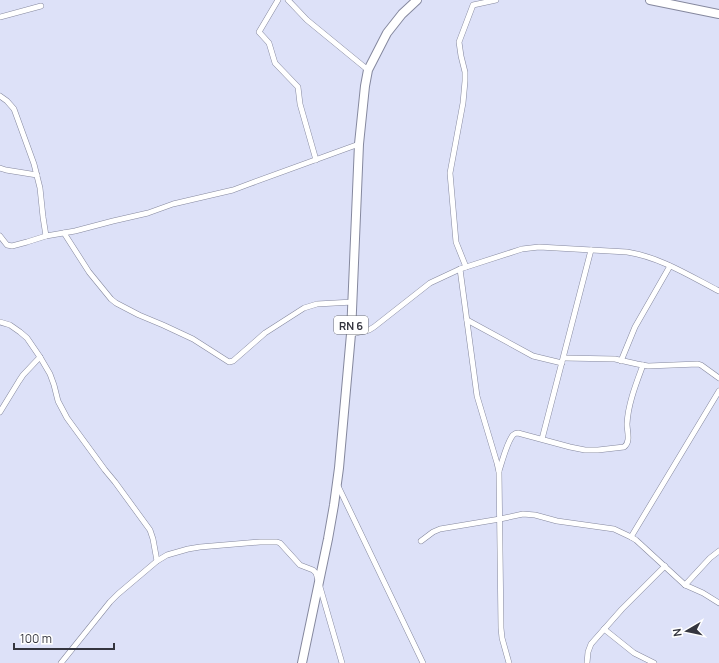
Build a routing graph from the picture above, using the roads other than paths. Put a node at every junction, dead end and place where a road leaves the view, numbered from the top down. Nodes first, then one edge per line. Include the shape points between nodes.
1 (278, 0) edge
2 (288, 0) edge
3 (416, 0) edge
4 (496, 0) edge
5 (650, 0) edge
6 (41, 6) dead end
7 (719, 14) edge
8 (0, 17) edge
9 (368, 70) junction
10 (0, 96) edge
11 (359, 144) junction
12 (316, 160) junction
13 (0, 168) edge
14 (37, 175) junction
15 (64, 233) junction
16 (0, 236) edge
17 (46, 236) junction
18 (591, 250) junction
19 (670, 266) junction
20 (466, 267) junction
21 (460, 269) junction
22 (719, 291) edge
23 (353, 302) junction
24 (467, 320) junction
25 (0, 322) edge
26 (351, 334) junction
27 (40, 357) junction
28 (563, 360) junction
29 (621, 361) junction
30 (642, 365) junction
31 (719, 378) edge
32 (719, 392) edge
33 (0, 412) edge
34 (542, 439) junction
35 (499, 472) junction
36 (337, 485) junction
37 (500, 519) junction
38 (631, 537) junction
39 (421, 541) dead end
40 (719, 551) edge
41 (157, 561) junction
42 (664, 566) junction
43 (319, 583) junction
44 (685, 585) junction
45 (719, 603) edge
46 (604, 629) junction
47 (61, 663) edge
48 (302, 663) edge
49 (342, 663) edge
50 (423, 663) edge
51 (509, 663) edge
52 (587, 663) edge
53 (654, 663) edge

1 - 12 street via 259,32 270,45 273,61 298,87 300,104
2 - 9 street via 307,20
3 - 9 main road, RN 6 via 387,33
4 - 20 street via 473,5 459,42 465,81 450,173 456,242
5 - 7 main road
6 - 8 street
9 - 11 main road, RN 6
10 - 14 street via 14,109
11 - 12 street
11 - 23 main road, RN 6
12 - 15 street via 233,190
13 - 14 street
14 - 17 street
15 - 17 street
15 - 23 street via 89,272 116,303 193,339 228,362 233,361 265,333 304,308 317,304
16 - 17 street via 7,245 12,246
18 - 19 street via 639,254
18 - 20 street via 531,247
18 - 28 street
19 - 22 street
19 - 29 street via 633,332
20 - 21 street
21 - 24 street
21 - 26 street via 430,283 369,330
23 - 26 main road, RN 6
24 - 28 street via 533,356
24 - 35 street via 477,396
25 - 27 street via 10,325 27,338
26 - 36 main road, RN 6
27 - 33 street via 18,381
27 - 41 street via 50,374 58,401 67,418 150,530
28 - 29 street
28 - 34 street
29 - 30 street
30 - 31 street via 698,364
30 - 34 street via 627,423 627,446 585,450
32 - 38 street
34 - 35 street via 515,433 508,444
35 - 37 street
36 - 43 main road, RN 6
36 - 50 street
37 - 38 street via 523,514 535,515 614,529
37 - 39 street via 440,529
37 - 51 street via 501,628
38 - 42 street
40 - 44 street
41 - 43 street via 167,555 200,546 277,542 282,544 300,565 314,571
41 - 47 street via 110,602
42 - 44 street
42 - 46 street
43 - 48 main road, RN 6
43 - 49 street
44 - 45 street
46 - 52 street via 591,644
46 - 53 street via 634,652

